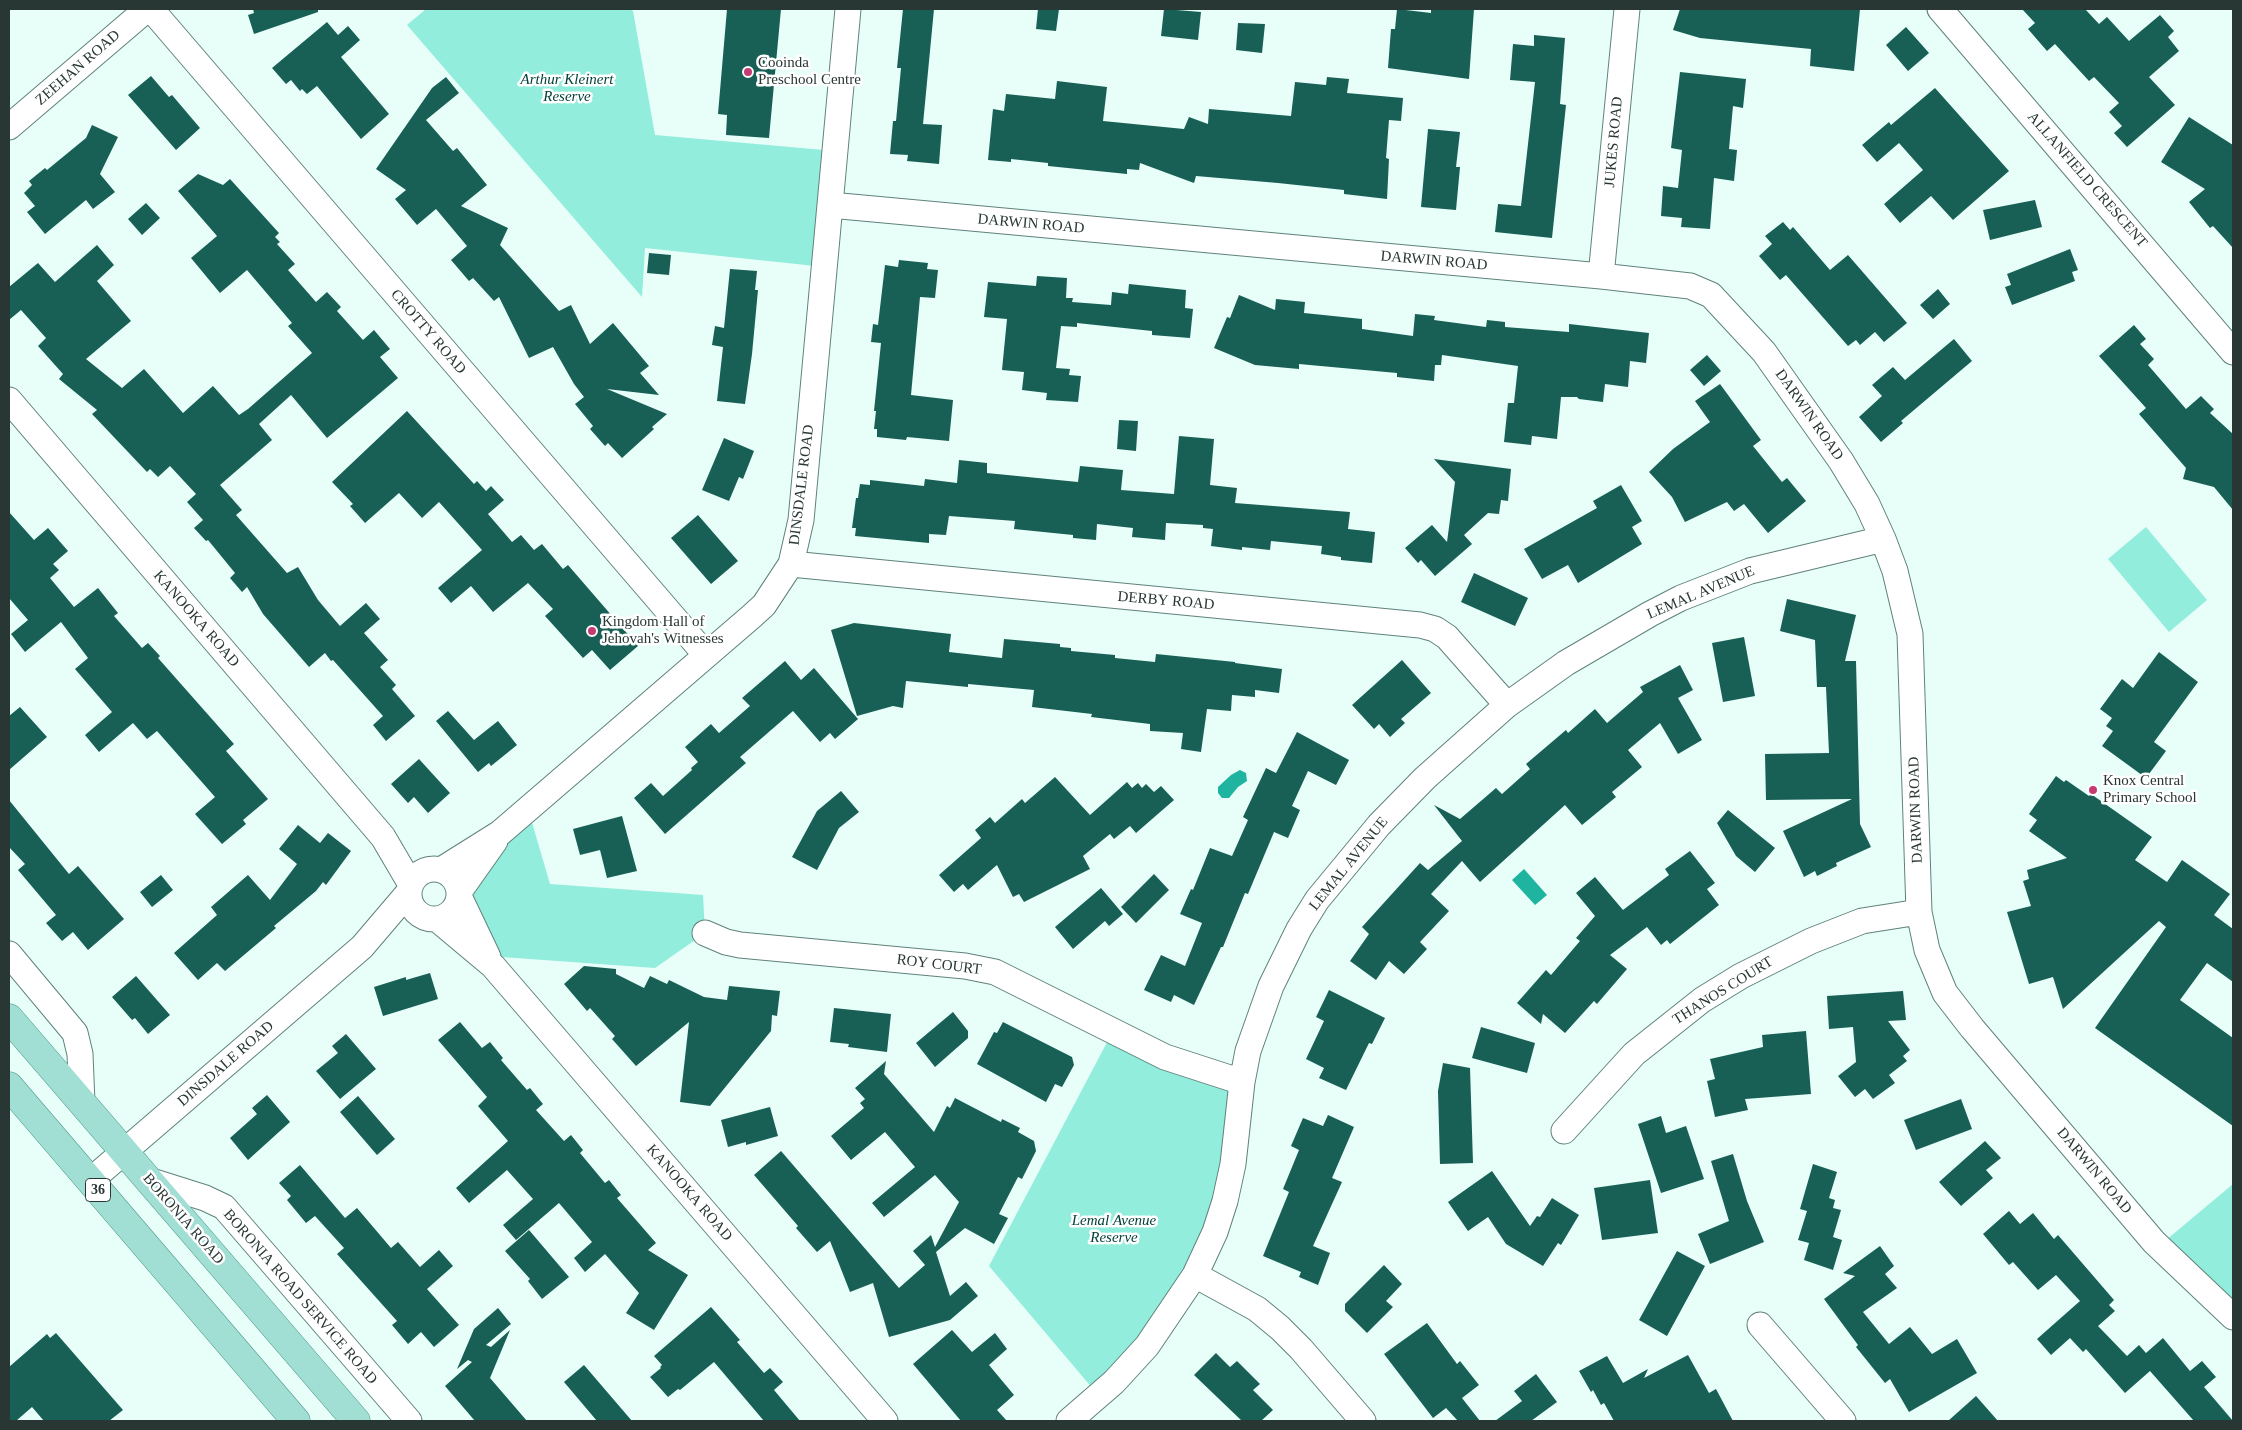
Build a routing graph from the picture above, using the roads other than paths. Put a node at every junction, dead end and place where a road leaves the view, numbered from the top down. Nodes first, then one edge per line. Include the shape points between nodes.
1 (147, 9) edge
2 (151, 9) edge
3 (848, 9) edge
4 (1627, 9) edge
5 (1940, 9) edge
6 (9, 127) edge
7 (830, 205) junction
8 (1602, 276) junction
9 (2233, 352) edge
10 (9, 400) edge
11 (1884, 539) junction
12 (791, 564) junction
13 (706, 655) junction
14 (1507, 705) junction
15 (500, 833) junction
16 (421, 879) junction
17 (459, 894) junction
18 (1919, 912) junction
19 (431, 919) junction
20 (706, 933) dead end
21 (362, 947) junction
22 (9, 954) edge
23 (493, 966) junction
24 (9, 1018) edge
25 (1242, 1082) junction
26 (9, 1086) edge
27 (82, 1103) junction
28 (1564, 1132) dead end
29 (124, 1152) junction
30 (90, 1181) junction
31 (151, 1181) junction
32 (1195, 1276) junction
33 (2233, 1317) edge
34 (1760, 1325) dead end
35 (296, 1421) edge
36 (356, 1421) edge
37 (409, 1421) edge
38 (885, 1421) edge
39 (1069, 1421) edge
40 (1363, 1421) edge
41 (1843, 1421) edge

1 - 6 street, ZEEHAN ROAD
2 - 13 street, CROTTY ROAD
3 - 7 street, DINSDALE ROAD
4 - 8 street, JUKES ROAD
5 - 9 street, ALLANFIELD CRESCENT
7 - 8 street, DARWIN ROAD
7 - 12 street, DINSDALE ROAD via 801,520
8 - 11 street, DARWIN ROAD via 1690,286 1711,295 1764,352 1786,382 1849,474
10 - 16 street, KANOOKA ROAD
11 - 14 street, LEMAL AVENUE via 1750,571 1681,598 1582,653
11 - 18 street, DARWIN ROAD via 1901,590 1910,634
12 - 13 street, DINSDALE ROAD via 764,605
12 - 14 street, DERBY ROAD via 1420,625 1447,637
13 - 15 street, DINSDALE ROAD
14 - 25 street, LEMAL AVENUE via 1402,801 1317,900 1271,986 1248,1051
15 - 16 street, DINSDALE ROAD
15 - 17 street, DINSDALE ROAD
16 - 17 street via 453,878
16 - 19 street via 412,907
16 - 21 street, DINSDALE ROAD
17 - 19 street via 458,902 450,913
17 - 23 street, KANOOKA ROAD
18 - 28 street, THANOS COURT via 1862,921 1795,948 1741,976 1695,1005 1634,1054
18 - 33 street, DARWIN ROAD via 1922,933 1935,971 1945,993 1958,1010 2154,1242
19 - 21 street, DINSDALE ROAD
19 - 23 street, KANOOKA ROAD
20 - 25 street, ROY COURT via 740,945 965,966 995,972 1165,1057
21 - 29 street, DINSDALE ROAD
22 - 27 street via 75,1033 80,1054
23 - 38 street, KANOOKA ROAD
24 - 27 main road, BORONIA ROAD
25 - 32 street, LEMAL AVENUE via 1238,1130 1224,1201 1215,1232
26 - 30 main road, 36
27 - 29 main road, BORONIA ROAD
29 - 30 street, DINSDALE ROAD
29 - 31 main road, BORONIA ROAD
30 - 35 main road, 36
31 - 36 main road, BORONIA ROAD
31 - 37 street, BORONIA ROAD SERVICE ROAD via 224,1207
32 - 39 street, LEMAL AVENUE via 1148,1346 1114,1382
32 - 40 street via 1245,1301 1280,1328
34 - 41 street

